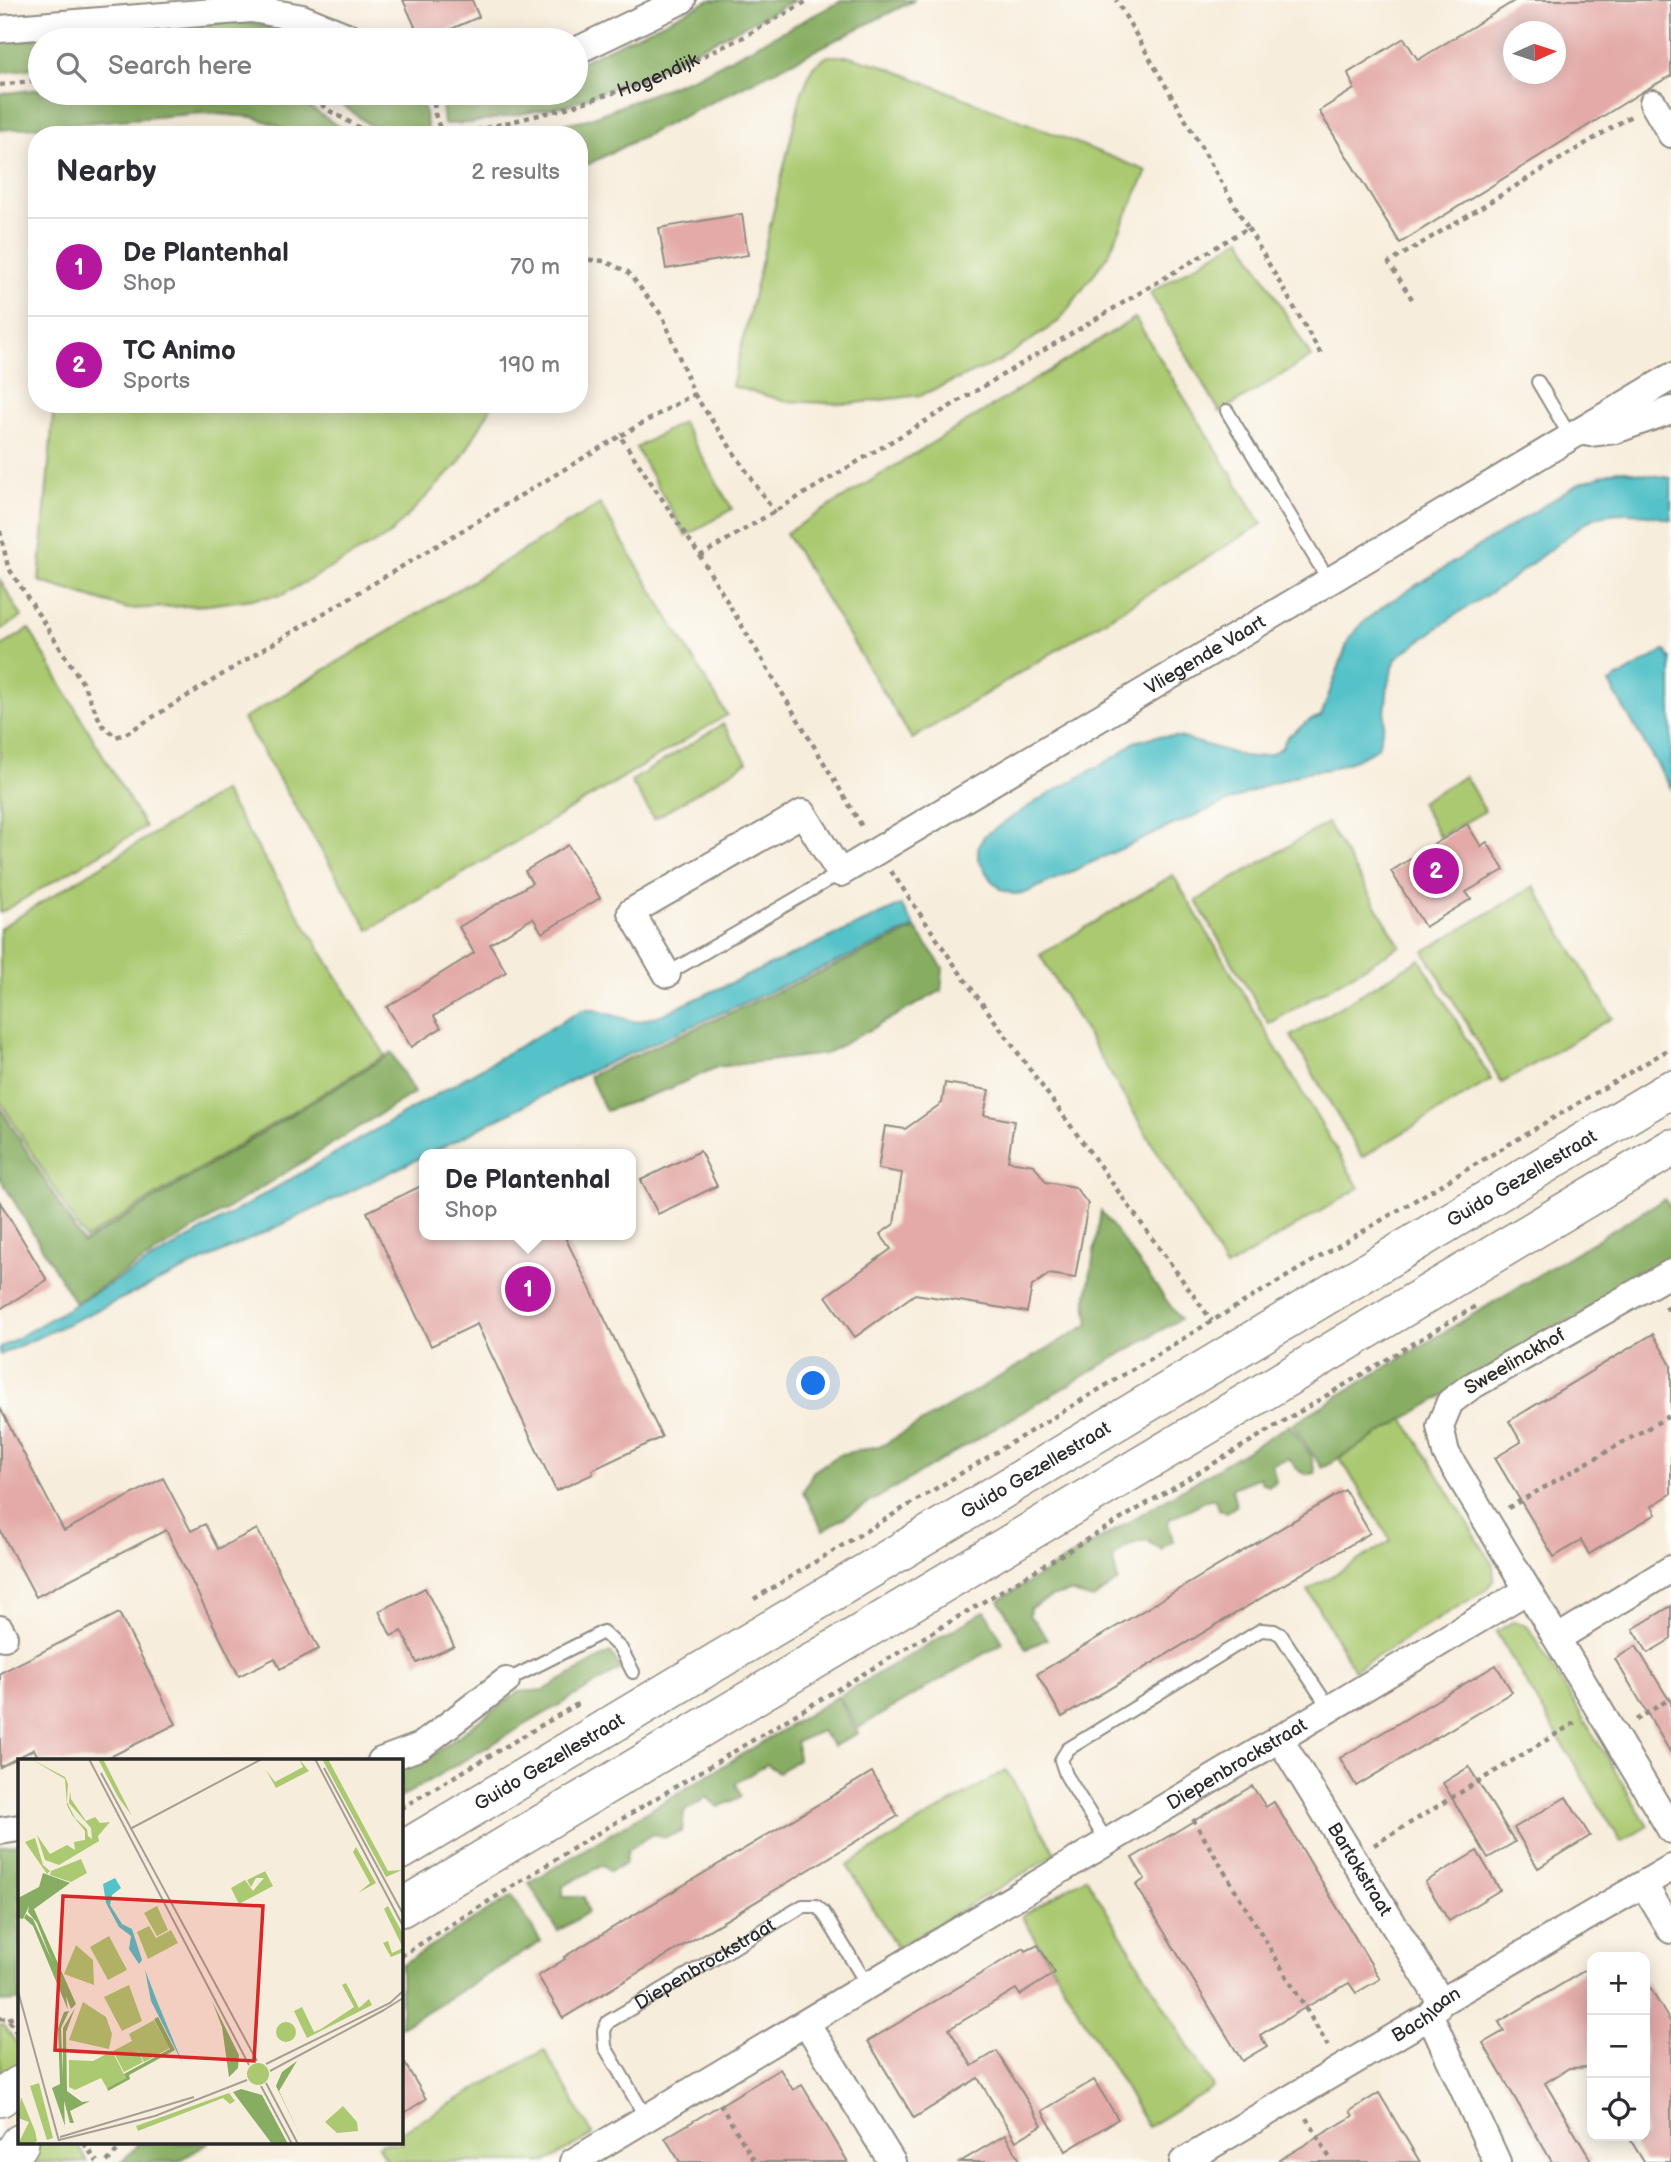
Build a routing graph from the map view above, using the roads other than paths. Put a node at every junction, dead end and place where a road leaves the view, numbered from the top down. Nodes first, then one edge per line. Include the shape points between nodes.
1 (682, 0) edge
2 (327, 28) edge
3 (0, 29) edge
4 (588, 45) edge
5 (1653, 103) road end
6 (1671, 134) edge
7 (1671, 377) edge
8 (1538, 382) dead end
9 (1671, 410) edge
10 (1227, 411) dead end
11 (1570, 436) junction
12 (1329, 581) junction
13 (840, 873) junction
14 (667, 974) joint
15 (1671, 1089) edge
16 (1671, 1148) edge
17 (1671, 1273) edge
18 (1671, 1569) edge
19 (1526, 1591) junction
20 (1558, 1638) junction
21 (632, 1672) dead end
22 (506, 1681) joint
23 (1329, 1708) junction
24 (1279, 1738) junction
25 (386, 1759) edge
26 (18, 1828) edge
27 (1671, 1830) edge
28 (0, 1831) edge
29 (1108, 1842) junction
30 (402, 1851) edge
31 (1671, 1868) edge
32 (1644, 1885) junction
33 (402, 1907) edge
34 (1671, 1930) edge
35 (868, 1987) junction
36 (1435, 2009) junction
37 (807, 2024) junction
38 (18, 2086) edge
39 (0, 2098) edge
40 (647, 2119) junction
41 (19, 2144) edge
42 (8, 2162) edge
43 (573, 2162) edge
44 (892, 2162) edge
45 (1184, 2162) edge
46 (1497, 2162) edge

1 - 4 street
2 - 3 street via 302,18 252,9
5 - 6 street
7 - 11 street, Vliegende Vaart
8 - 11 lane
9 - 11 street, Vliegende Vaart via 1615,430
10 - 12 lane
11 - 12 street, Vliegende Vaart
12 - 13 street, Vliegende Vaart
13 - 14 lane, Vliegende Vaart
13 - 14 street, Vliegende Vaart via 803,813 631,912
15 - 30 main road, Guido Gezellestraat
16 - 33 main road
17 - 19 street, Sweelinckhof via 1450,1402 1440,1426 1446,1453
18 - 20 street
19 - 20 street, Sweelinckhof
19 - 23 street, Diepenbrockstraat
20 - 27 street, Sweelinckhof
21 - 22 lane via 621,1649 603,1632
22 - 25 street via 421,1746
23 - 24 street, Diepenbrockstraat
23 - 29 lane, Diepenbrockstraat via 1281,1635 1261,1630 1068,1749 1061,1760 1066,1775
24 - 29 street, Diepenbrockstraat
24 - 36 street, Bartokstraat
26 - 28 street
29 - 35 street, Diepenbrockstraat
31 - 32 street, Bachlaan
32 - 34 street
32 - 36 street, Bachlaan
35 - 37 street, Diepenbrockstraat
35 - 40 lane, Diepenbrockstraat via 823,1912 816,1906 803,1906 608,2022 605,2047
36 - 45 street, Bachlaan
36 - 46 street, Bartokstraat
37 - 40 street, Diepenbrockstraat
37 - 44 street
38 - 39 main road
40 - 43 street, Diepenbrockstraat
41 - 42 main road

